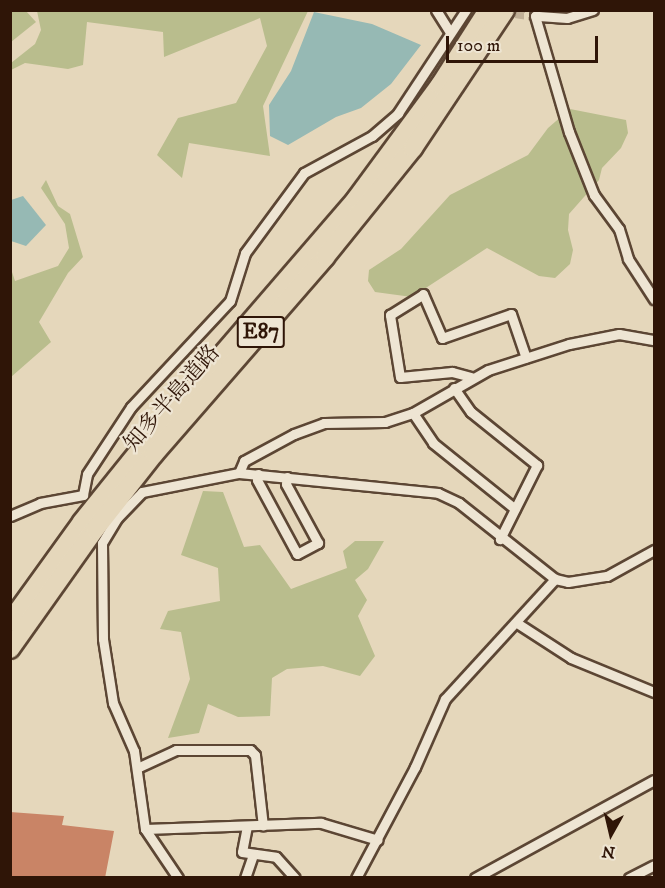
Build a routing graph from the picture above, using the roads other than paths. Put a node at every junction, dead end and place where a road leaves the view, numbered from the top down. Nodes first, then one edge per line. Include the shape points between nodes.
1 (436, 10) edge
2 (466, 10) edge
3 (488, 10) edge
4 (505, 10) edge
5 (593, 10) edge
6 (449, 31) junction
7 (654, 299) edge
8 (654, 340) edge
9 (526, 358) junction
10 (471, 377) junction
11 (454, 388) junction
12 (413, 413) junction
13 (239, 473) junction
14 (258, 474) junction
15 (287, 477) junction
16 (515, 509) junction
17 (10, 516) edge
18 (500, 539) junction
19 (654, 550) edge
20 (555, 579) junction
21 (10, 622) edge
22 (517, 622) junction
23 (10, 649) edge
24 (654, 692) edge
25 (138, 768) junction
26 (654, 780) edge
27 (247, 826) junction
28 (263, 826) junction
29 (145, 829) junction
30 (378, 840) junction
31 (253, 855) junction
32 (654, 865) edge
33 (178, 878) edge
34 (245, 878) edge
35 (295, 878) edge
36 (356, 878) edge
37 (476, 878) edge
38 (629, 878) edge

1 - 6 street
2 - 6 street
3 - 21 highway, 知多半島道路 / E87 via 440,85 363,190 130,462
4 - 23 highway, 知多半島道路 / E87 via 453,92 380,190 153,454 94,529
5 - 7 street via 567,18 535,16 569,132 594,195 620,229 628,259
6 - 17 street via 398,113 372,136 304,173 245,253 230,301 131,407 87,474 83,495 40,503
8 - 9 street via 619,334
9 - 10 street
9 - 10 street via 511,314 442,338 423,294 390,315 400,376 452,372
10 - 11 street
11 - 12 street
11 - 16 street via 471,412 537,465
12 - 13 street via 385,422 324,423 252,455 242,463
12 - 16 street via 433,443
13 - 14 street
13 - 25 street via 142,492 117,518 102,543 103,639 113,703
14 - 15 street
14 - 15 street via 257,480 297,554 318,543 286,484
15 - 18 street via 375,484 445,495
16 - 18 street
18 - 20 street
19 - 20 street via 596,580 576,583
20 - 22 street
22 - 24 street via 571,658
22 - 30 street via 445,699
25 - 28 street via 176,750 250,750 255,755
25 - 29 street
26 - 37 street
27 - 28 street
27 - 29 street
27 - 31 street via 242,852
28 - 30 street via 334,824
29 - 33 street
30 - 36 street
31 - 34 street
31 - 35 street via 276,857
32 - 38 street

